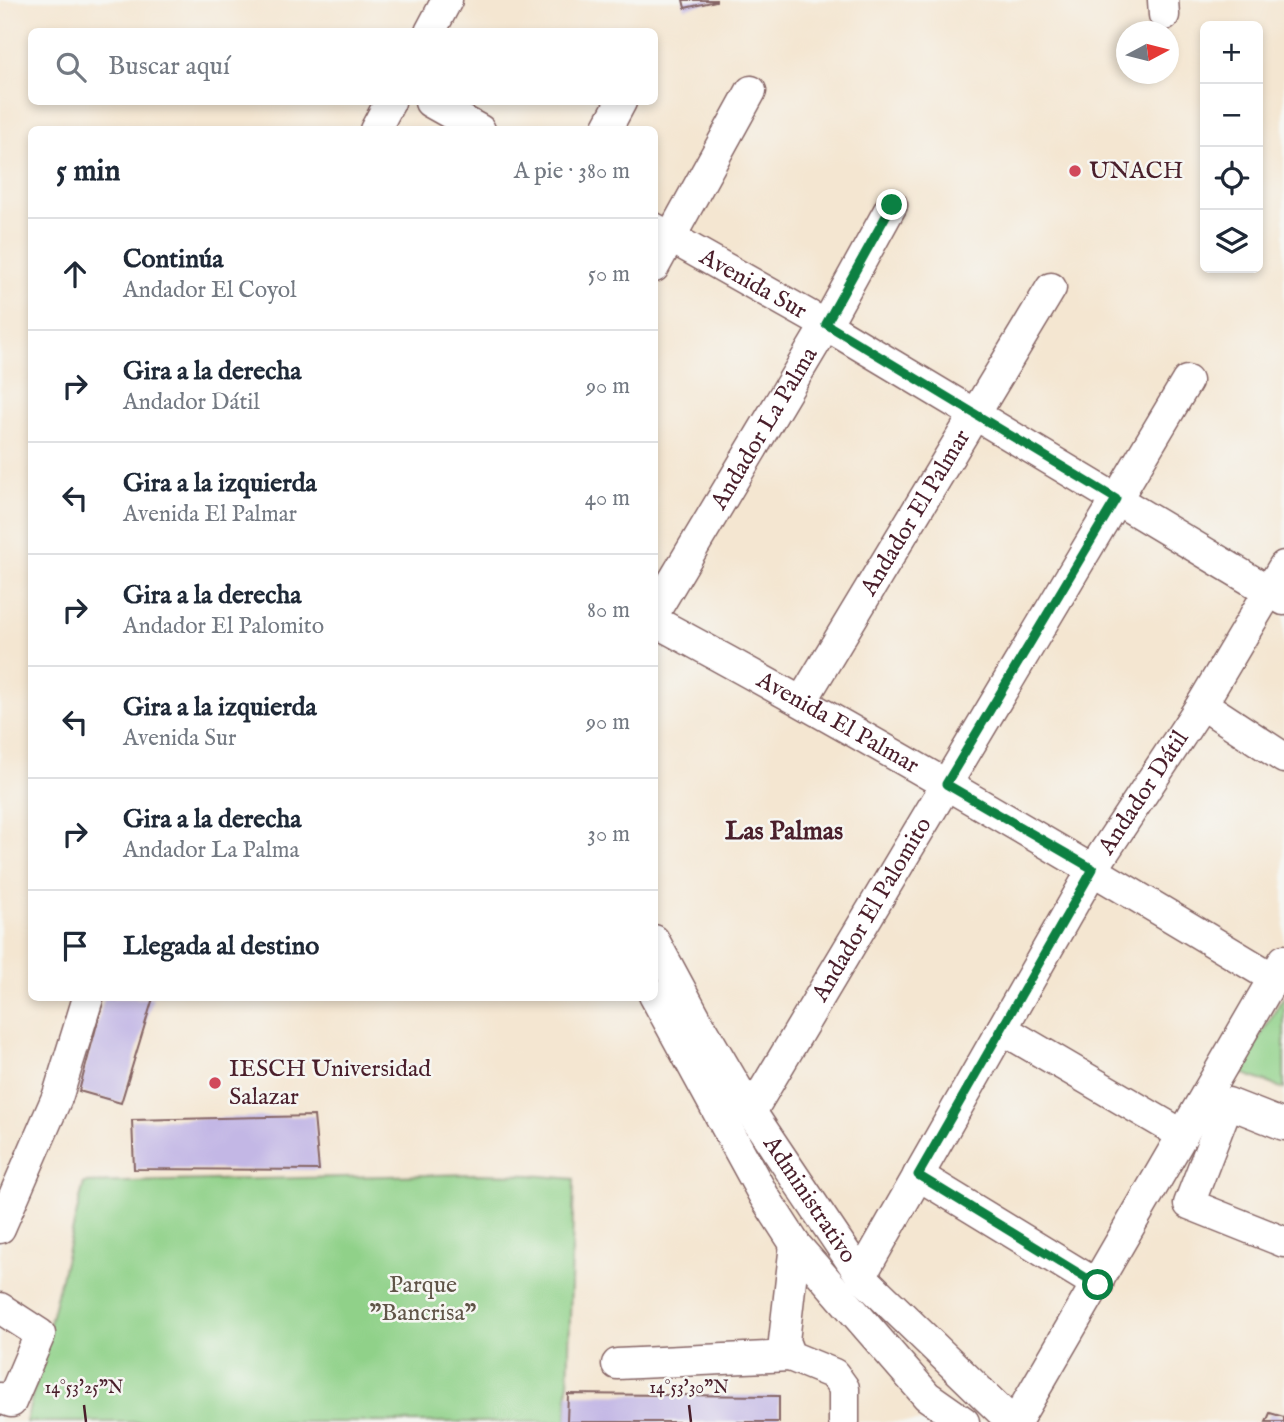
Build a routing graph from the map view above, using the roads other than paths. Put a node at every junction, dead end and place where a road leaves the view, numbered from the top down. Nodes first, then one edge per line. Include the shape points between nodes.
1 (447, 0) edge
2 (432, 28) edge
3 (751, 91) dead end
4 (388, 105) edge
5 (435, 105) edge
6 (619, 105) edge
7 (377, 126) edge
8 (473, 126) edge
9 (608, 126) edge
10 (892, 205) dead end
11 (663, 233) edge
12 (658, 252) edge
13 (1051, 288) dead end
14 (826, 324) junction
15 (1187, 381) dead end
16 (974, 414) junction
17 (1116, 499) junction
18 (1284, 566) edge
19 (1276, 597) edge
20 (658, 606) edge
21 (658, 623) edge
22 (802, 701) junction
23 (1202, 704) junction
24 (1284, 758) edge
25 (946, 784) junction
26 (1093, 869) junction
27 (658, 947) edge
28 (1279, 969) edge
29 (87, 1001) edge
30 (657, 1001) edge
31 (1002, 1029) junction
32 (751, 1112) junction
33 (1284, 1125) edge
34 (1180, 1141) junction
35 (1206, 1160) junction
36 (918, 1175) junction
37 (0, 1228) edge
38 (1284, 1241) edge
39 (795, 1244) junction
40 (861, 1276) junction
41 (1098, 1285) junction
42 (0, 1308) edge
43 (790, 1356) junction
44 (617, 1364) dead end
45 (0, 1398) edge
46 (844, 1422) edge
47 (964, 1422) edge
48 (1014, 1422) edge

1 - 2 street
3 - 11 street
4 - 7 street
5 - 8 street
6 - 9 street
10 - 14 street, Andador La Palma
11 - 12 street
11 - 14 street, Avenida Sur
13 - 16 street, Andador El Palmar
14 - 16 street, Avenida Sur
14 - 20 street, Andador La Palma
15 - 17 street, Andador El Palomito
16 - 17 street, Avenida Sur
16 - 22 street, Andador El Palmar
17 - 19 street, Avenida Sur
17 - 25 street, Andador El Palomito
18 - 19 street, Andador Dátil
19 - 23 street, Andador Dátil
21 - 22 street, Avenida El Palmar
22 - 25 street, Avenida El Palmar
23 - 24 street
23 - 26 street, Andador Dátil
25 - 26 street, Avenida El Palmar
25 - 32 street, Andador El Palomito
26 - 28 street, Avenida El Palmar
26 - 31 street, Andador Dátil
27 - 32 street, Administrativo
28 - 34 street
29 - 37 street via 58,1094
30 - 39 street, Administrativo
31 - 34 street
31 - 36 street, Andador Dátil
32 - 40 street, Administrativo
33 - 35 street via 1228,1103
34 - 35 street
34 - 41 street
35 - 38 street via 1189,1204
36 - 40 street, Andador Dátil
36 - 41 street
39 - 43 street via 784,1341
39 - 47 street, Administrativo via 927,1396
40 - 48 street, Administrativo
41 - 48 street
42 - 45 street via 40,1334 11,1402
43 - 44 street
43 - 46 street via 834,1374 844,1388

